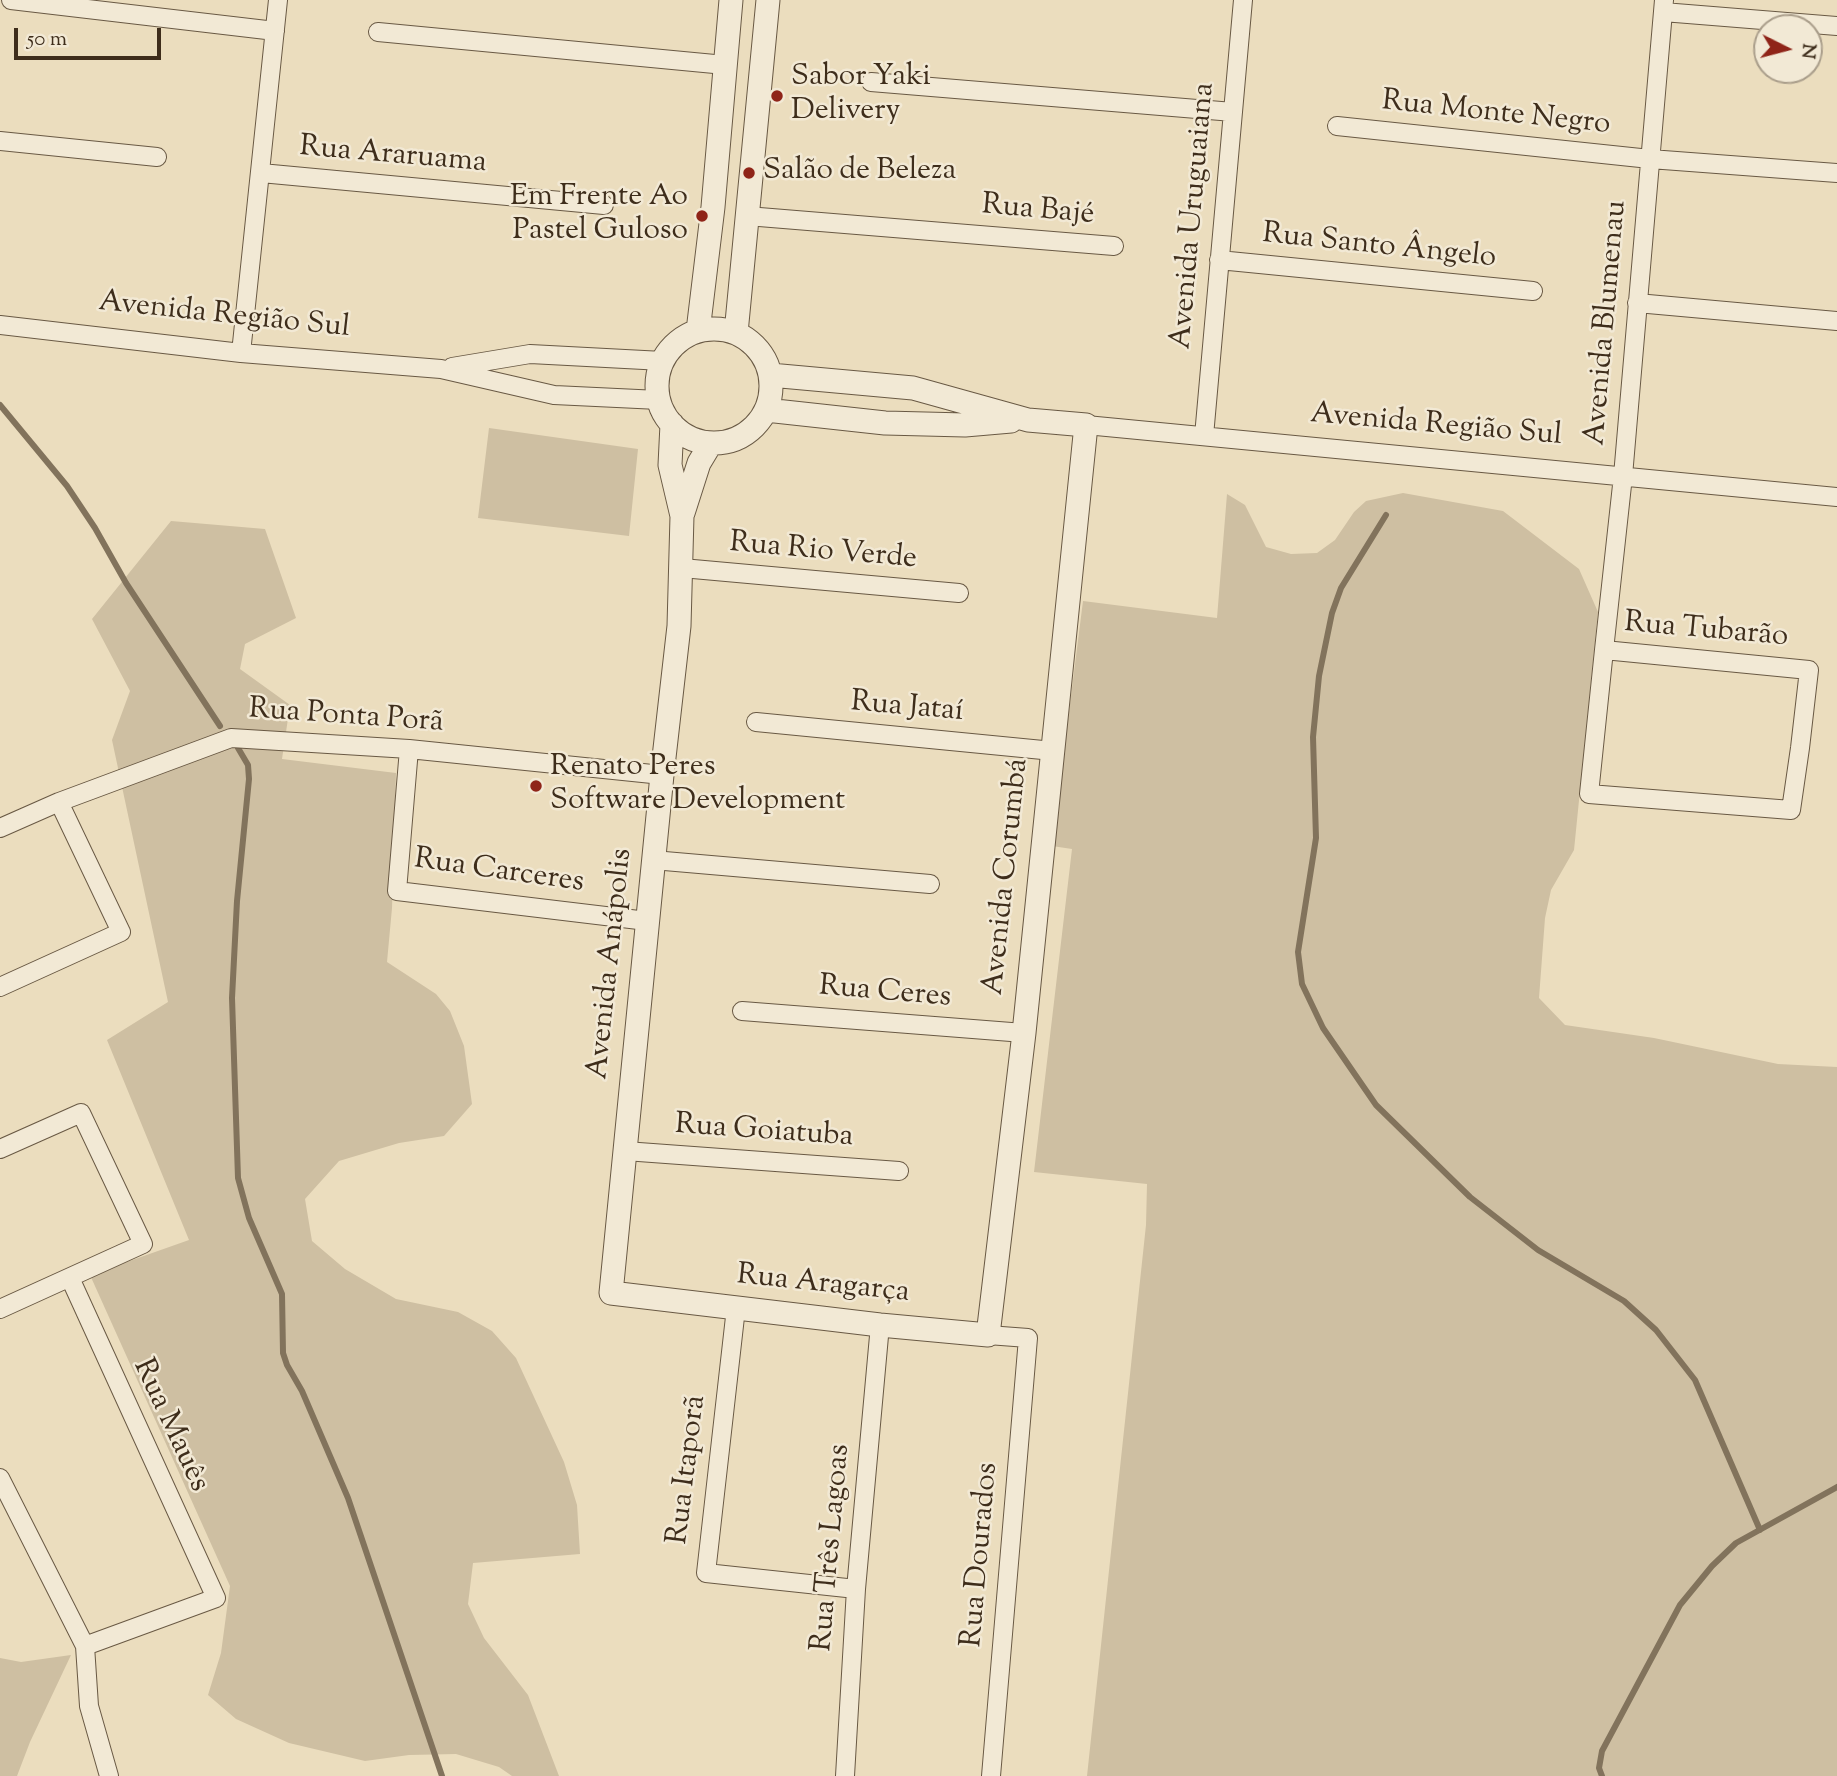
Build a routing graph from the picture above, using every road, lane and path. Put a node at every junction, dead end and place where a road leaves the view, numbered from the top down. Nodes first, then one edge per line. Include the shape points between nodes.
1 (11, 0) edge
2 (278, 0) edge
3 (731, 0) edge
4 (768, 0) edge
5 (1243, 0) edge
6 (1664, 6) edge
7 (1837, 26) edge
8 (275, 31) junction
9 (378, 32) dead end
10 (725, 65) junction
11 (871, 82) dead end
12 (1233, 112) junction
13 (1336, 126) dead end
14 (0, 141) edge
15 (157, 157) dead end
16 (1650, 159) junction
17 (261, 173) junction
18 (1837, 173) edge
19 (604, 205) dead end
20 (747, 216) junction
21 (1114, 246) dead end
22 (1219, 260) junction
23 (1534, 291) dead end
24 (1637, 303) junction
25 (1837, 321) edge
26 (0, 326) edge
27 (698, 331) junction
28 (736, 333) junction
29 (241, 352) junction
30 (663, 361) junction
31 (441, 369) junction
32 (770, 374) junction
33 (659, 400) junction
34 (765, 410) junction
35 (1028, 419) junction
36 (672, 424) junction
37 (1086, 425) junction
38 (1204, 436) junction
39 (711, 443) junction
40 (1623, 477) junction
41 (1837, 497) edge
42 (682, 516) junction
43 (682, 568) junction
44 (959, 593) dead end
45 (1604, 650) junction
46 (756, 722) dead end
47 (410, 749) junction
48 (1053, 751) junction
49 (662, 775) junction
50 (1589, 794) joint
51 (59, 802) junction
52 (0, 828) edge
53 (653, 860) junction
54 (930, 884) dead end
55 (647, 921) junction
56 (0, 987) edge
57 (742, 1010) dead end
58 (1024, 1033) junction
59 (0, 1149) edge
60 (625, 1151) junction
61 (898, 1171) dead end
62 (70, 1278) junction
63 (611, 1293) joint
64 (736, 1307) junction
65 (0, 1309) edge
66 (880, 1325) junction
67 (988, 1335) junction
68 (1028, 1338) joint
69 (0, 1478) edge
70 (856, 1589) junction
71 (85, 1646) junction
72 (109, 1776) edge
73 (845, 1776) edge
74 (991, 1776) edge

1 - 8 street
2 - 8 street
3 - 10 street
4 - 20 street
5 - 12 street, Avenida Uruguaiana
6 - 7 street
6 - 16 street, Avenida Blumenau
8 - 17 street
9 - 10 street
10 - 27 street
11 - 12 street
12 - 22 street, Avenida Uruguaiana
13 - 16 street, Rua Monte Negro
14 - 15 street
16 - 18 street, Rua Monte Negro
16 - 24 street, Avenida Blumenau
17 - 19 street, Rua Araruama
17 - 29 street
20 - 21 street, Rua Bajé
20 - 28 street
22 - 23 street, Rua Santo Ângelo
22 - 38 street, Avenida Uruguaiana
24 - 25 street
24 - 40 street, Avenida Blumenau
26 - 29 street, Avenida Região Sul
27 - 28 street
27 - 30 street via 678,342
28 - 32 street via 758,349
29 - 31 street, Avenida Região Sul
30 - 31 street, Avenida Região Sul via 530,354
30 - 33 street via 657,380
31 - 33 street, Avenida Região Sul via 554,395
32 - 34 street via 771,393
32 - 35 street, Avenida Região Sul via 914,388
33 - 36 street
34 - 35 street, Avenida Região Sul via 885,423 965,425
34 - 39 street via 746,433
35 - 37 street, Avenida Região Sul
36 - 39 street via 687,436
36 - 42 street, Avenida Anápolis via 670,465
37 - 38 street, Avenida Região Sul
37 - 48 street, Avenida Corumbá
38 - 40 street, Avenida Região Sul
39 - 42 street, Avenida Anápolis via 699,463
40 - 41 street, Avenida Região Sul
40 - 45 street, Avenida Blumenau
42 - 43 street, Avenida Anápolis
43 - 44 street, Rua Rio Verde
43 - 49 street, Avenida Anápolis
45 - 50 street, Avenida Blumenau
45 - 50 street, Rua Tubarão via 1808,670 1800,748 1791,810
46 - 48 street, Rua Jataí
47 - 49 street, Rua Ponta Porã
47 - 51 street, Rua Ponta Porã via 231,738
47 - 55 street, Rua Carceres via 397,891
48 - 58 street, Avenida Corumbá
49 - 53 street, Avenida Anápolis
51 - 52 street, Rua Ponta Porã
51 - 56 street via 121,932
53 - 54 street
53 - 55 street, Avenida Anápolis
55 - 60 street, Avenida Anápolis
57 - 58 street, Rua Ceres
58 - 67 street, Avenida Corumbá
59 - 62 street via 81,1113 143,1244
60 - 61 street, Rua Goiatuba
60 - 63 street, Avenida Anápolis
62 - 65 street
62 - 71 street, Rua Mauês via 216,1598
63 - 64 street, Rua Aragarça
64 - 66 street, Rua Aragarça
64 - 70 street, Rua Itaporã via 705,1573
66 - 67 street, Rua Aragarça
66 - 70 street, Rua Três Lagoas
67 - 68 street, Rua Aragarça
68 - 74 street, Rua Dourados
69 - 71 street
70 - 73 street, Rua Três Lagoas
71 - 72 street via 89,1706

